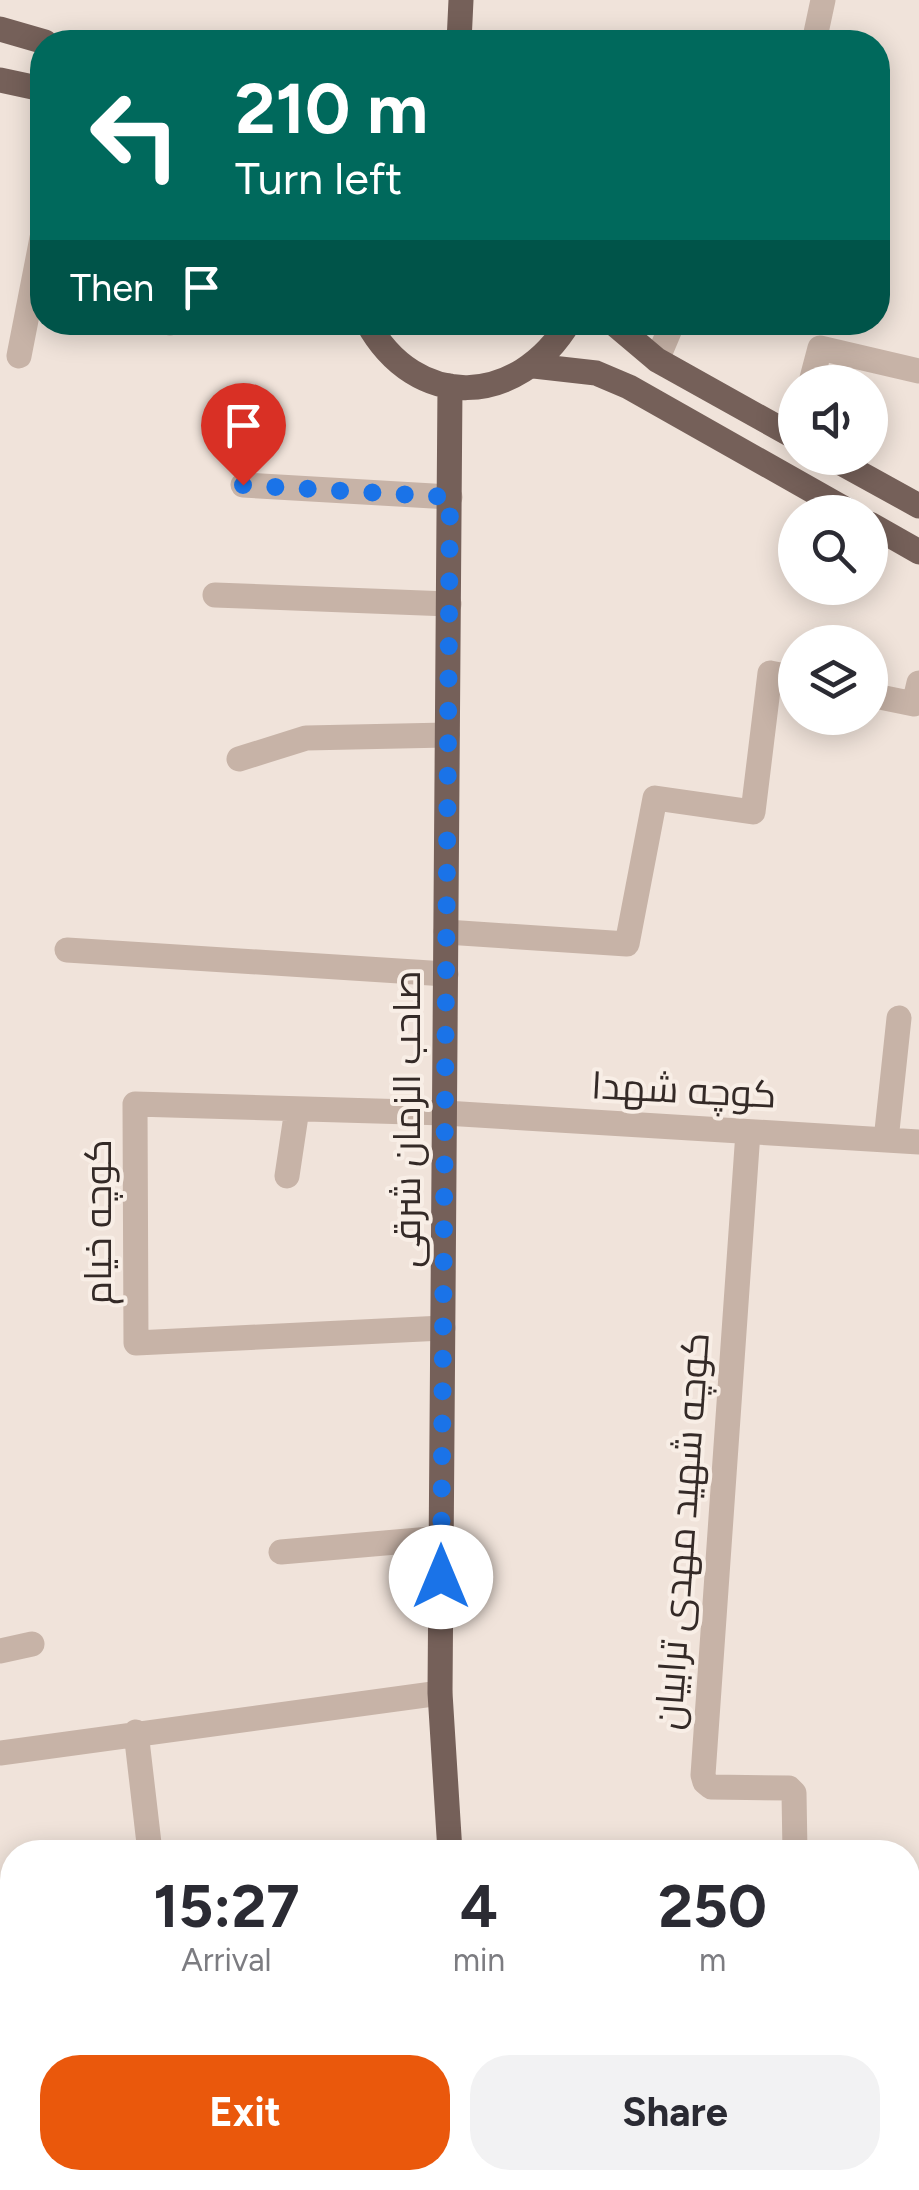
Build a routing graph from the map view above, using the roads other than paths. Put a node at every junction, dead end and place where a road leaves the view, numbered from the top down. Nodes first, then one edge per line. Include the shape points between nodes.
1 (461, 0) edge
2 (823, 0) edge
3 (0, 29) edge
4 (460, 30) edge
5 (817, 30) edge
6 (30, 38) edge
7 (0, 80) edge
8 (30, 86) edge
9 (30, 320) edge
10 (374, 335) edge
11 (561, 335) edge
12 (627, 335) edge
13 (668, 335) edge
14 (20, 356) dead end
15 (657, 360) junction
16 (816, 365) edge
17 (534, 366) junction
18 (919, 371) edge
19 (450, 386) junction
20 (778, 428) edge
21 (863, 475) edge
22 (243, 485) dead end
23 (820, 495) edge
24 (450, 497) junction
25 (919, 506) edge
26 (888, 534) edge
27 (919, 552) edge
28 (215, 594) dead end
29 (449, 604) junction
30 (778, 674) edge
31 (919, 682) edge
32 (888, 699) edge
33 (448, 735) junction
34 (239, 758) dead end
35 (446, 932) junction
36 (67, 950) dead end
37 (446, 974) junction
38 (899, 1018) dead end
39 (297, 1109) junction
40 (444, 1113) junction
41 (748, 1132) junction
42 (886, 1140) junction
43 (919, 1142) edge
44 (287, 1176) dead end
45 (443, 1328) junction
46 (442, 1538) junction
47 (281, 1552) dead end
48 (32, 1644) dead end
49 (0, 1650) edge
50 (440, 1694) junction
51 (136, 1732) junction
52 (0, 1752) edge
53 (149, 1840) edge
54 (449, 1840) edge
55 (795, 1840) edge

1 - 4 main road
2 - 5 street
3 - 6 main road
7 - 8 main road
9 - 14 street
10 - 19 main road via 398,363
11 - 17 main road
12 - 15 main road
13 - 15 street
15 - 20 main road
16 - 18 street via 820,348
17 - 19 main road via 480,387
17 - 23 main road via 596,373 629,386
19 - 24 main road, صاحب الزمان شرقی
21 - 25 main road
22 - 24 street
24 - 29 main road, صاحب الزمان شرقی
26 - 27 main road
28 - 29 street
29 - 33 main road, صاحب الزمان شرقی
30 - 35 street via 770,672 753,812 655,798 627,944
31 - 32 street via 914,704
33 - 34 street via 306,738
33 - 35 main road, صاحب الزمان شرقی
35 - 37 main road, صاحب الزمان شرقی
36 - 37 street
37 - 40 main road, صاحب الزمان شرقی
38 - 42 street
39 - 40 street, کوچه خیام
39 - 44 street
39 - 45 street, کوچه خیام via 135,1104 136,1342
40 - 41 street, کوچه شهدا
40 - 45 main road, صاحب الزمان شرقی
41 - 42 street, کوچه شهدا
41 - 55 street, کوچه شهید مهدی ترابیان via 703,1775 711,1787 788,1788 794,1793
42 - 43 street, کوچه شهدا
45 - 46 main road, صاحب الزمان شرقی
46 - 47 street
46 - 50 main road, صاحب الزمان شرقی
48 - 49 street
50 - 51 street
50 - 54 main road, صاحب الزمان شرقی
51 - 52 street
51 - 53 street

